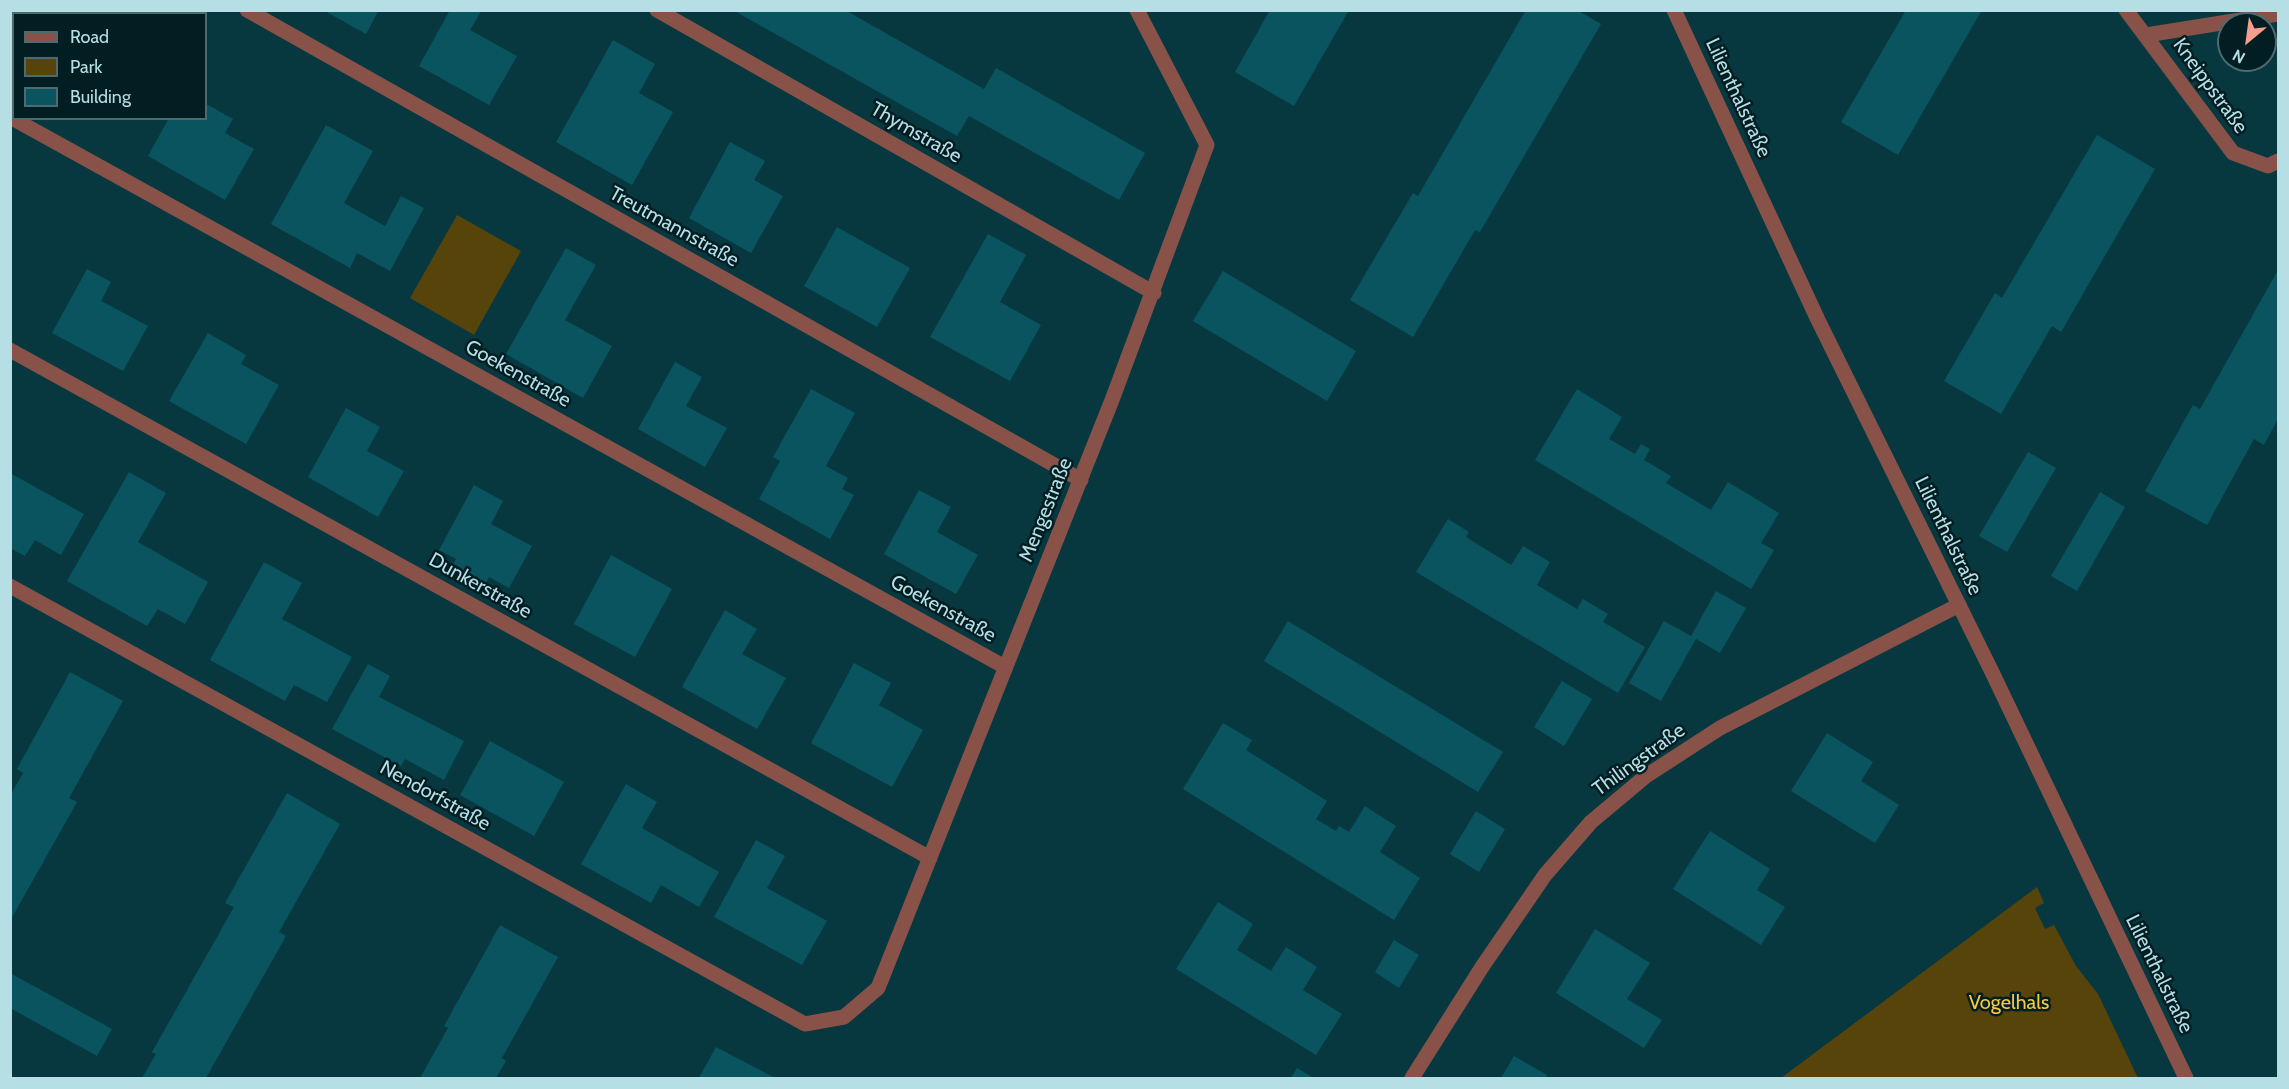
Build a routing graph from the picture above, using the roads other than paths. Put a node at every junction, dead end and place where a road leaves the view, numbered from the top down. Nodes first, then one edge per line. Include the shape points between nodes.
1 (247, 10) edge
2 (657, 10) edge
3 (1137, 10) edge
4 (1674, 10) edge
5 (2127, 10) edge
6 (2278, 14) edge
7 (2146, 34) junction
8 (15, 120) edge
9 (2278, 161) edge
10 (1154, 293) junction
11 (10, 350) edge
12 (1081, 480) junction
13 (10, 586) edge
14 (1959, 605) junction
15 (1005, 667) junction
16 (930, 858) junction
17 (844, 1017) joint
18 (1412, 1078) edge
19 (2186, 1078) edge

1 - 12 street, Treutmannstraße
2 - 10 street, Thymstraße
3 - 10 street, Mengestraße via 1207,145
4 - 14 street, Lilienthalstraße via 1818,320
5 - 7 street, Kneippstraße
6 - 7 street, Kneippstraße
7 - 9 street, Kneippstraße via 2233,153 2268,166
8 - 15 street, Goekenstraße
10 - 12 street, Mengestraße
11 - 16 street, Dunkerstraße
12 - 15 street, Mengestraße
13 - 17 street, Nendorfstraße via 805,1024
14 - 18 street, Thilingstraße via 1720,728 1646,776 1598,816 1545,875
14 - 19 street, Lilienthalstraße
15 - 16 street, Mengestraße
16 - 17 street, Mengestraße via 878,988

